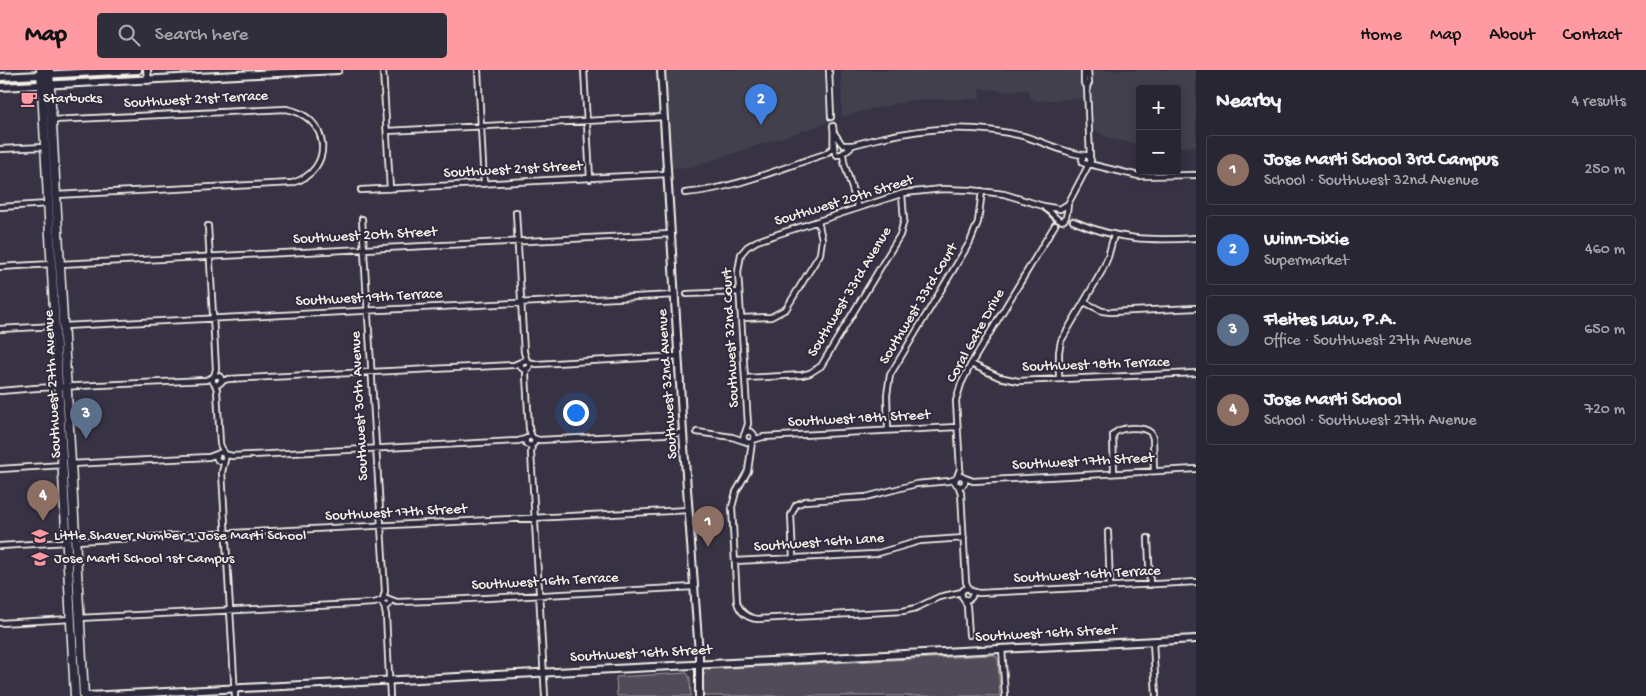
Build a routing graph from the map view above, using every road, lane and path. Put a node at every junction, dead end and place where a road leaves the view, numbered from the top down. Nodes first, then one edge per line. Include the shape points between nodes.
1 (138, 70) edge
2 (147, 70) edge
3 (338, 70) edge
4 (383, 70) edge
5 (478, 70) edge
6 (584, 70) edge
7 (661, 70) edge
8 (829, 70) edge
9 (1084, 70) edge
10 (1088, 70) edge
11 (45, 72) edge
12 (236, 73) edge
13 (0, 77) edge
14 (148, 80) junction
15 (46, 84) junction
16 (1087, 86) junction
17 (0, 87) edge
18 (664, 117) junction
19 (831, 118) dead end
20 (52, 120) junction
21 (586, 121) junction
22 (833, 126) dead end
23 (481, 127) junction
24 (387, 131) junction
25 (835, 134) junction
26 (842, 144) junction
27 (853, 144) junction
28 (45, 147) junction
29 (834, 147) junction
30 (0, 149) edge
31 (844, 152) junction
32 (826, 153) junction
33 (837, 154) junction
34 (1087, 160) junction
35 (844, 162) junction
36 (667, 174) junction
37 (1196, 175) edge
38 (590, 178) junction
39 (484, 184) junction
40 (390, 189) junction
41 (361, 190) dead end
42 (982, 191) junction
43 (685, 193) dead end
44 (902, 194) junction
45 (56, 195) junction
46 (48, 203) junction
47 (1068, 204) junction
48 (1043, 206) junction
49 (0, 207) edge
50 (858, 208) junction
51 (516, 212) dead end
52 (362, 219) dead end
53 (818, 221) junction
54 (1073, 221) dead end
55 (1055, 225) dead end
56 (208, 226) dead end
57 (671, 234) junction
58 (1114, 235) junction
59 (1196, 238) edge
60 (517, 241) junction
61 (364, 249) junction
62 (744, 251) joint
63 (51, 255) junction
64 (210, 257) junction
65 (52, 264) junction
66 (60, 264) junction
67 (0, 267) edge
68 (61, 276) junction
69 (739, 292) junction
70 (687, 294) dead end
71 (675, 295) junction
72 (1084, 302) junction
73 (521, 303) junction
74 (1196, 308) edge
75 (367, 311) junction
76 (213, 318) junction
77 (740, 318) junction
78 (59, 326) junction
79 (0, 329) edge
80 (678, 356) junction
81 (971, 364) junction
82 (525, 365) junction
83 (371, 372) junction
84 (1196, 373) edge
85 (745, 378) junction
86 (1059, 379) junction
87 (217, 380) junction
88 (62, 387) junction
89 (0, 391) edge
90 (748, 424) junction
91 (957, 427) junction
92 (888, 430) junction
93 (697, 432) dead end
94 (683, 433) junction
95 (752, 433) junction
96 (744, 434) junction
97 (732, 437) junction
98 (763, 437) junction
99 (529, 438) junction
100 (539, 440) junction
101 (518, 441) junction
102 (745, 441) junction
103 (753, 441) junction
104 (530, 445) junction
105 (375, 449) junction
106 (750, 453) junction
107 (222, 456) junction
108 (209, 458) junction
109 (218, 460) junction
110 (67, 465) junction
111 (0, 469) edge
112 (1196, 469) edge
113 (1154, 471) junction
114 (222, 472) junction
115 (1114, 473) junction
116 (960, 481) junction
117 (689, 510) junction
118 (535, 518) junction
119 (381, 526) junction
120 (1108, 532) dead end
121 (66, 533) junction
122 (226, 534) junction
123 (964, 538) junction
124 (1148, 538) dead end
125 (67, 542) junction
126 (75, 542) junction
127 (0, 546) edge
128 (76, 552) junction
129 (793, 558) junction
130 (734, 561) junction
131 (1196, 582) edge
132 (1150, 585) junction
133 (694, 587) junction
134 (1110, 587) junction
135 (966, 594) junction
136 (539, 595) junction
137 (386, 602) junction
138 (230, 610) junction
139 (75, 618) junction
140 (0, 623) edge
141 (969, 635) dead end
142 (1196, 638) edge
143 (1153, 641) junction
144 (1002, 648) junction
145 (699, 664) junction
146 (544, 672) junction
147 (390, 680) junction
148 (235, 692) edge
149 (75, 696) edge
150 (84, 696) edge
151 (88, 696) edge
152 (390, 696) edge
153 (545, 696) edge
154 (699, 696) edge
155 (1005, 696) edge
156 (1156, 696) edge

1 - 11 street
2 - 14 street
3 - 12 street
4 - 24 street
5 - 23 street
6 - 21 street
7 - 18 street, Southwest 32nd Avenue
8 - 19 street
9 - 16 street
10 - 16 street
11 - 13 street
11 - 15 highway, Southwest 27th Avenue
12 - 14 street
14 - 15 street
15 - 17 street
15 - 20 highway, Southwest 27th Avenue
15 - 28 highway, Southwest 27th Avenue
16 - 34 street
18 - 21 street
18 - 36 street, Southwest 32nd Avenue
20 - 45 highway, Southwest 27th Avenue
20 - 45 street, Southwest 21st Terrace via 286,109 309,118 316,126 321,144 316,169 292,184
21 - 23 street
21 - 38 street
22 - 25 street
23 - 24 street
23 - 39 street
24 - 40 street
25 - 26 street
25 - 29 street
26 - 27 street
26 - 29 street
26 - 31 street
27 - 31 street
27 - 34 street via 911,131 968,128 1023,136
28 - 30 street
28 - 46 highway, Southwest 27th Avenue
29 - 32 street
29 - 33 street
31 - 33 street
31 - 35 street
32 - 33 street
32 - 43 street via 738,183
33 - 35 street
34 - 37 street via 1139,176
34 - 47 street
35 - 50 street
36 - 38 street, Southwest 21st Street
36 - 57 street, Southwest 32nd Avenue
38 - 39 street, Southwest 21st Street
39 - 40 street, Southwest 21st Street
40 - 41 street, Southwest 21st Street
42 - 44 street, Southwest 20th Street via 950,189
42 - 48 street, Southwest 20th Street
42 - 92 street, Southwest 33rd Court via 978,222 972,238 890,375
44 - 50 street, Southwest 20th Street
44 - 85 street, Southwest 33rd Avenue via 904,220 900,235 826,359 814,371 796,376
45 - 46 highway
45 - 66 highway, Southwest 27th Avenue
46 - 49 street
46 - 63 highway, Southwest 27th Avenue
47 - 48 street, Southwest 20th Street via 1060,209
47 - 48 street, Southwest 20th Street via 1068,216 1063,220 1056,219
50 - 53 street, Southwest 20th Street
51 - 60 street
52 - 61 street, Southwest 30th Avenue
53 - 62 street, Southwest 20th Street via 751,244
53 - 77 street via 822,239 820,254 786,309 771,317
54 - 58 street
55 - 81 street, Coral Gate Drive
56 - 64 street
57 - 60 street, Southwest 20th Street
57 - 71 street, Southwest 32nd Avenue
58 - 59 street via 1150,240
58 - 72 street via 1105,266
60 - 61 street, Southwest 20th Street
60 - 73 street
61 - 64 street, Southwest 20th Street
61 - 75 street, Southwest 30th Avenue
62 - 69 street, Southwest 32nd Court via 738,264
63 - 65 highway, Southwest 27th Avenue
63 - 66 highway
64 - 66 street, Southwest 20th Street
64 - 76 street
65 - 67 street
65 - 68 highway
65 - 78 highway, Southwest 27th Avenue
66 - 68 highway, Southwest 27th Avenue
68 - 78 highway, Southwest 27th Avenue
69 - 70 street
69 - 77 street, Southwest 32nd Court
71 - 73 street, Southwest 19th Terrace
71 - 80 street, Southwest 32nd Avenue
72 - 74 street via 1111,312
72 - 86 street via 1060,345
73 - 75 street, Southwest 19th Terrace
73 - 82 street
75 - 76 street, Southwest 19th Terrace
75 - 83 street, Southwest 30th Avenue
76 - 78 street, Southwest 19th Terrace
76 - 87 street
77 - 85 street, Southwest 32nd Court
78 - 79 street, Southwest 19th Terrace
78 - 88 highway, Southwest 27th Avenue
80 - 82 street
80 - 94 street, Southwest 32nd Avenue
81 - 86 street, Southwest 18th Terrace via 1010,380
81 - 91 street, Coral Gate Drive via 957,397
82 - 83 street
82 - 99 street
83 - 87 street
83 - 105 street, Southwest 30th Avenue
84 - 86 street, Southwest 18th Terrace
85 - 90 street, Southwest 32nd Court
87 - 88 street
87 - 107 street
88 - 89 street
88 - 110 highway, Southwest 27th Avenue
90 - 95 street, Southwest 32nd Court
90 - 96 street, Southwest 32nd Court
91 - 92 street, Southwest 18th Street
91 - 116 street, Coral Gate Drive
92 - 98 street, Southwest 18th Street
93 - 97 street
94 - 100 street
94 - 117 street, Southwest 32nd Avenue
95 - 96 street
95 - 98 street, Southwest 18th Street
95 - 103 street
96 - 97 street
96 - 102 street, Southwest 32nd Court
97 - 102 street
98 - 103 street, Southwest 18th Street
99 - 100 street
99 - 101 street
99 - 104 street
99 - 104 street
100 - 104 street
101 - 104 street
101 - 105 street
102 - 103 street, Southwest 18th Street
102 - 106 street
103 - 106 street
104 - 118 street
105 - 107 street
105 - 119 street, Southwest 30th Avenue
106 - 130 street via 748,471 732,507
107 - 108 street
107 - 109 street
107 - 114 street
108 - 109 street
108 - 110 street
109 - 114 street
110 - 111 street
110 - 121 highway, Southwest 27th Avenue
110 - 126 highway, Southwest 27th Avenue
112 - 113 street, Southwest 17th Street
113 - 115 street, Southwest 17th Street
113 - 115 street via 1150,430 1121,429 1113,437
114 - 122 street
115 - 116 street, Southwest 17th Street
116 - 123 street, Coral Gate Drive
116 - 129 street, Southwest 17th Street via 916,484 866,497 811,500 796,505 790,518
117 - 118 street, Southwest 17th Street
117 - 133 street, Southwest 32nd Avenue
118 - 119 street, Southwest 17th Street
118 - 136 street
119 - 122 street, Southwest 17th Street
119 - 137 street, Southwest 30th Avenue
120 - 134 street
121 - 125 highway, Southwest 27th Avenue
121 - 126 highway
122 - 126 street, Southwest 17th Street
122 - 138 street
123 - 129 street, Southwest 16th Lane via 920,541 875,554
123 - 135 street, Coral Gate Drive
124 - 132 street
125 - 127 street
125 - 128 highway
125 - 139 highway, Southwest 27th Avenue
126 - 128 highway, Southwest 27th Avenue
128 - 139 highway, Southwest 27th Avenue
129 - 130 street, Southwest 16th Lane
130 - 135 street, Southwest 16th Terrace via 737,602 743,613 758,619 903,611 939,597
131 - 132 street, Southwest 16th Terrace
132 - 134 street, Southwest 16th Terrace
133 - 136 street, Southwest 16th Terrace
133 - 145 street, Southwest 32nd Avenue
134 - 135 street, Southwest 16th Terrace
135 - 141 street, Coral Gate Drive
136 - 137 street, Southwest 16th Terrace
136 - 146 street
137 - 138 street, Southwest 16th Terrace
137 - 147 street
138 - 139 street, Southwest 16th Terrace
138 - 148 street
139 - 140 street, Southwest 16th Terrace
139 - 149 highway, Southwest 27th Avenue
139 - 150 highway, Southwest 27th Avenue
142 - 143 street, Southwest 16th Street
143 - 144 street, Southwest 16th Street
143 - 156 street
144 - 145 street, Southwest 16th Street
144 - 155 street
145 - 146 street, Southwest 16th Street
145 - 154 street, Southwest 32nd Avenue
146 - 147 street, Southwest 16th Street
146 - 153 street
147 - 148 street, Southwest 16th Street
147 - 152 street
148 - 151 street, Southwest 16th Street

